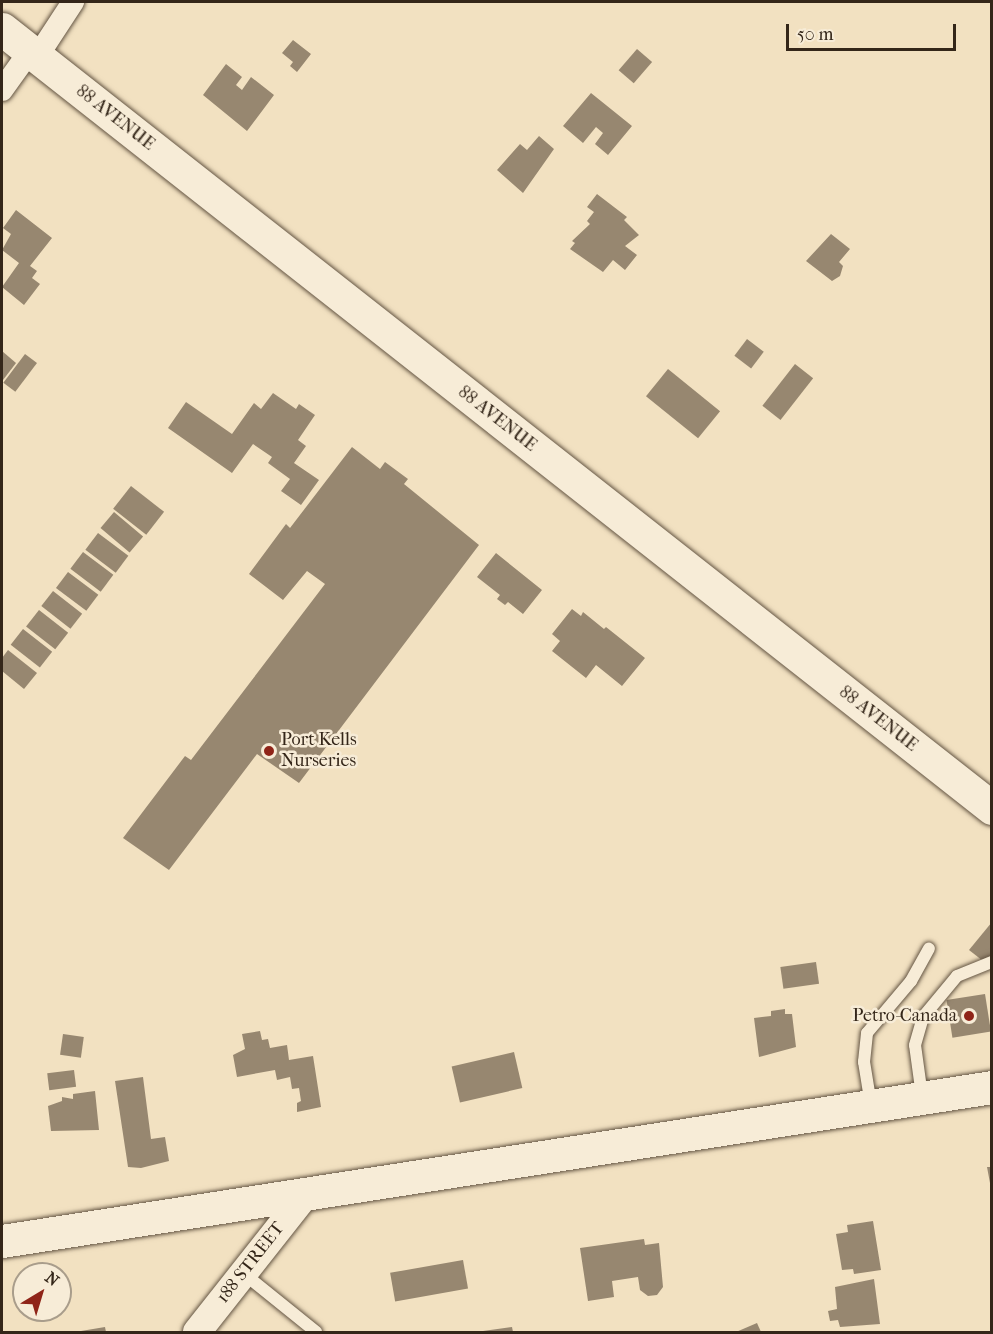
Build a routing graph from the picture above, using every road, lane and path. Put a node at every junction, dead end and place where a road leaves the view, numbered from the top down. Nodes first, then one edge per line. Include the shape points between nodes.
1 (73, 2) edge
2 (2, 29) edge
3 (34, 54) junction
4 (2, 90) edge
5 (992, 808) edge
6 (930, 949) dead end
7 (992, 962) edge
8 (992, 1087) edge
9 (922, 1097) junction
10 (871, 1106) junction
11 (306, 1194) junction
12 (2, 1241) edge
13 (243, 1273) junction
14 (199, 1332) edge
15 (316, 1332) edge

1 - 3 street
2 - 3 main road, 88 AVENUE
3 - 4 street
3 - 5 main road, 88 AVENUE
6 - 10 lane via 911,981 867,1033 864,1062
7 - 9 lane via 957,976 923,1017 915,1045
8 - 9 main road
9 - 10 main road
10 - 11 main road
11 - 12 main road
11 - 13 street, 188 STREET
13 - 14 street, 188 STREET
13 - 15 lane

